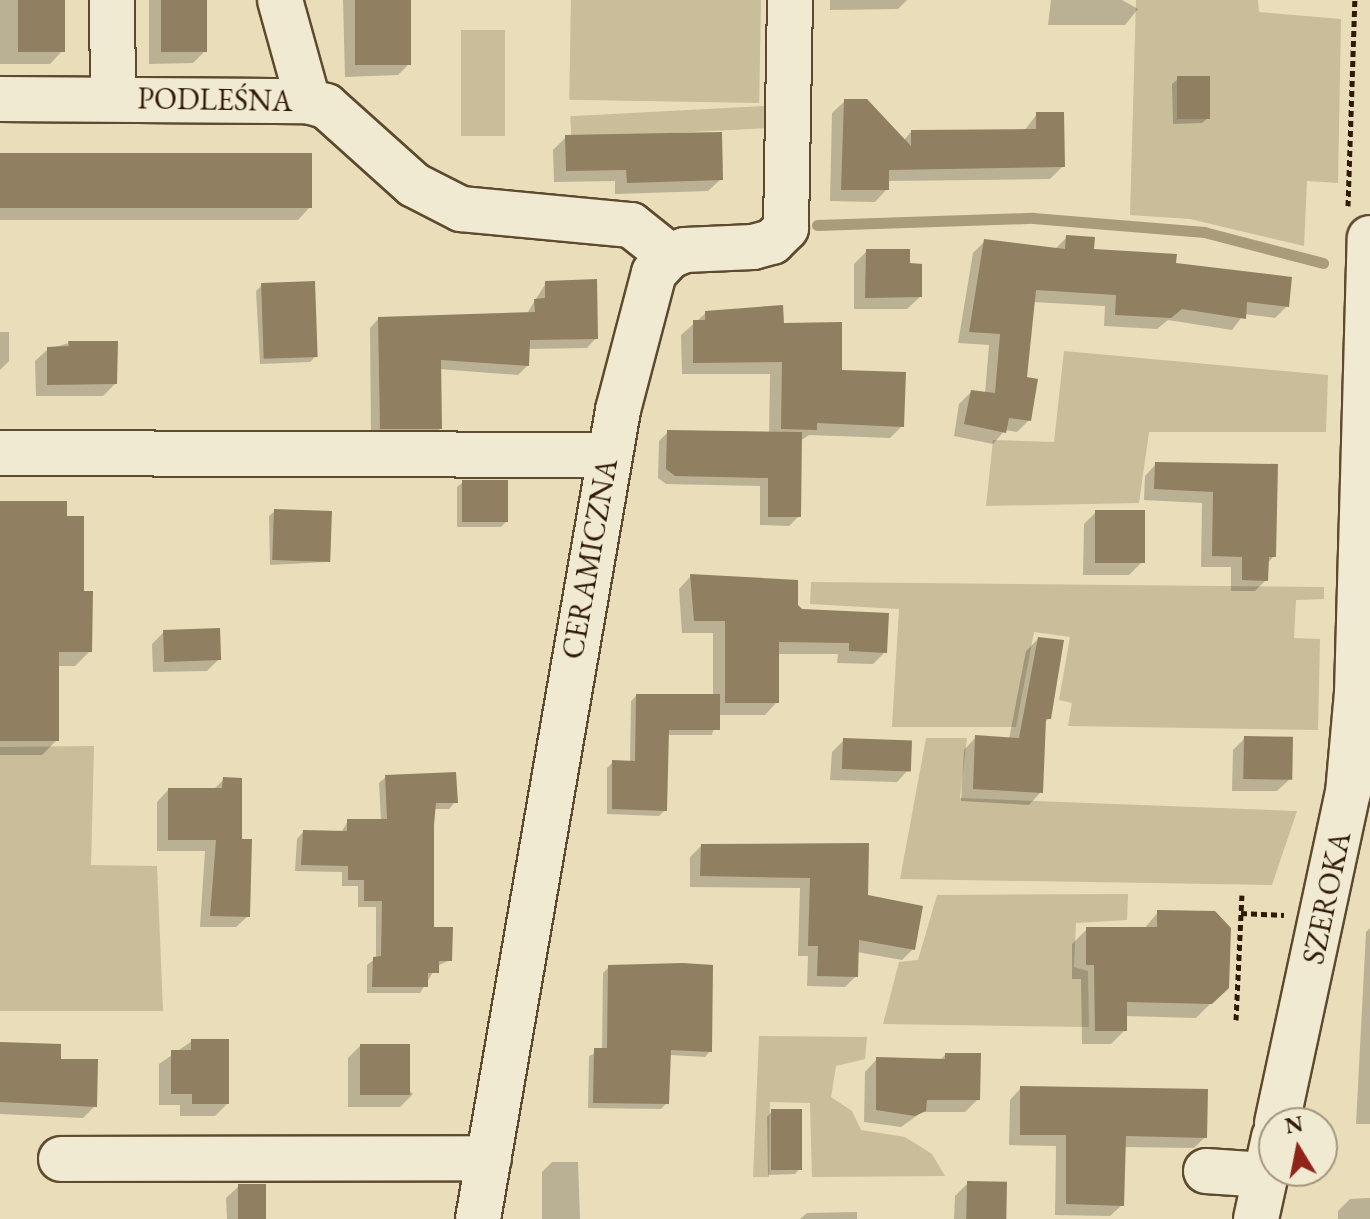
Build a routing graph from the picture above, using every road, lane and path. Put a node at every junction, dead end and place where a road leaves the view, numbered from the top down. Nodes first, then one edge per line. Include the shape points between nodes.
1 (112, 0) edge
2 (280, 0) edge
3 (790, 0) edge
4 (0, 99) edge
5 (113, 99) junction
6 (308, 101) junction
7 (1370, 238) edge
8 (670, 256) junction
9 (0, 453) edge
10 (607, 455) junction
11 (0, 475) edge
12 (77, 475) dead end
13 (1242, 895) dead end
14 (1241, 913) junction
15 (1301, 916) dead end
16 (1236, 1020) dead end
17 (1280, 1107) edge
18 (489, 1158) junction
19 (61, 1159) dead end
20 (1258, 1159) edge
21 (1206, 1171) dead end
22 (1263, 1187) edge
23 (478, 1219) edge
24 (1256, 1219) edge

1 - 5 street
2 - 6 street
3 - 8 street via 786,228 762,245
4 - 5 street, PODLEŚNA
5 - 6 street, PODLEŚNA
6 - 8 street, PODLEŚNA via 326,106 414,185 461,209 631,225
7 - 17 street, SZEROKA via 1357,693 1348,793
8 - 10 street, CERAMICZNA via 654,273
9 - 10 street
10 - 18 street, CERAMICZNA
11 - 12 street
13 - 14 path
14 - 15 path
14 - 16 path
18 - 19 street
18 - 23 street, CERAMICZNA
20 - 21 street
22 - 24 street

